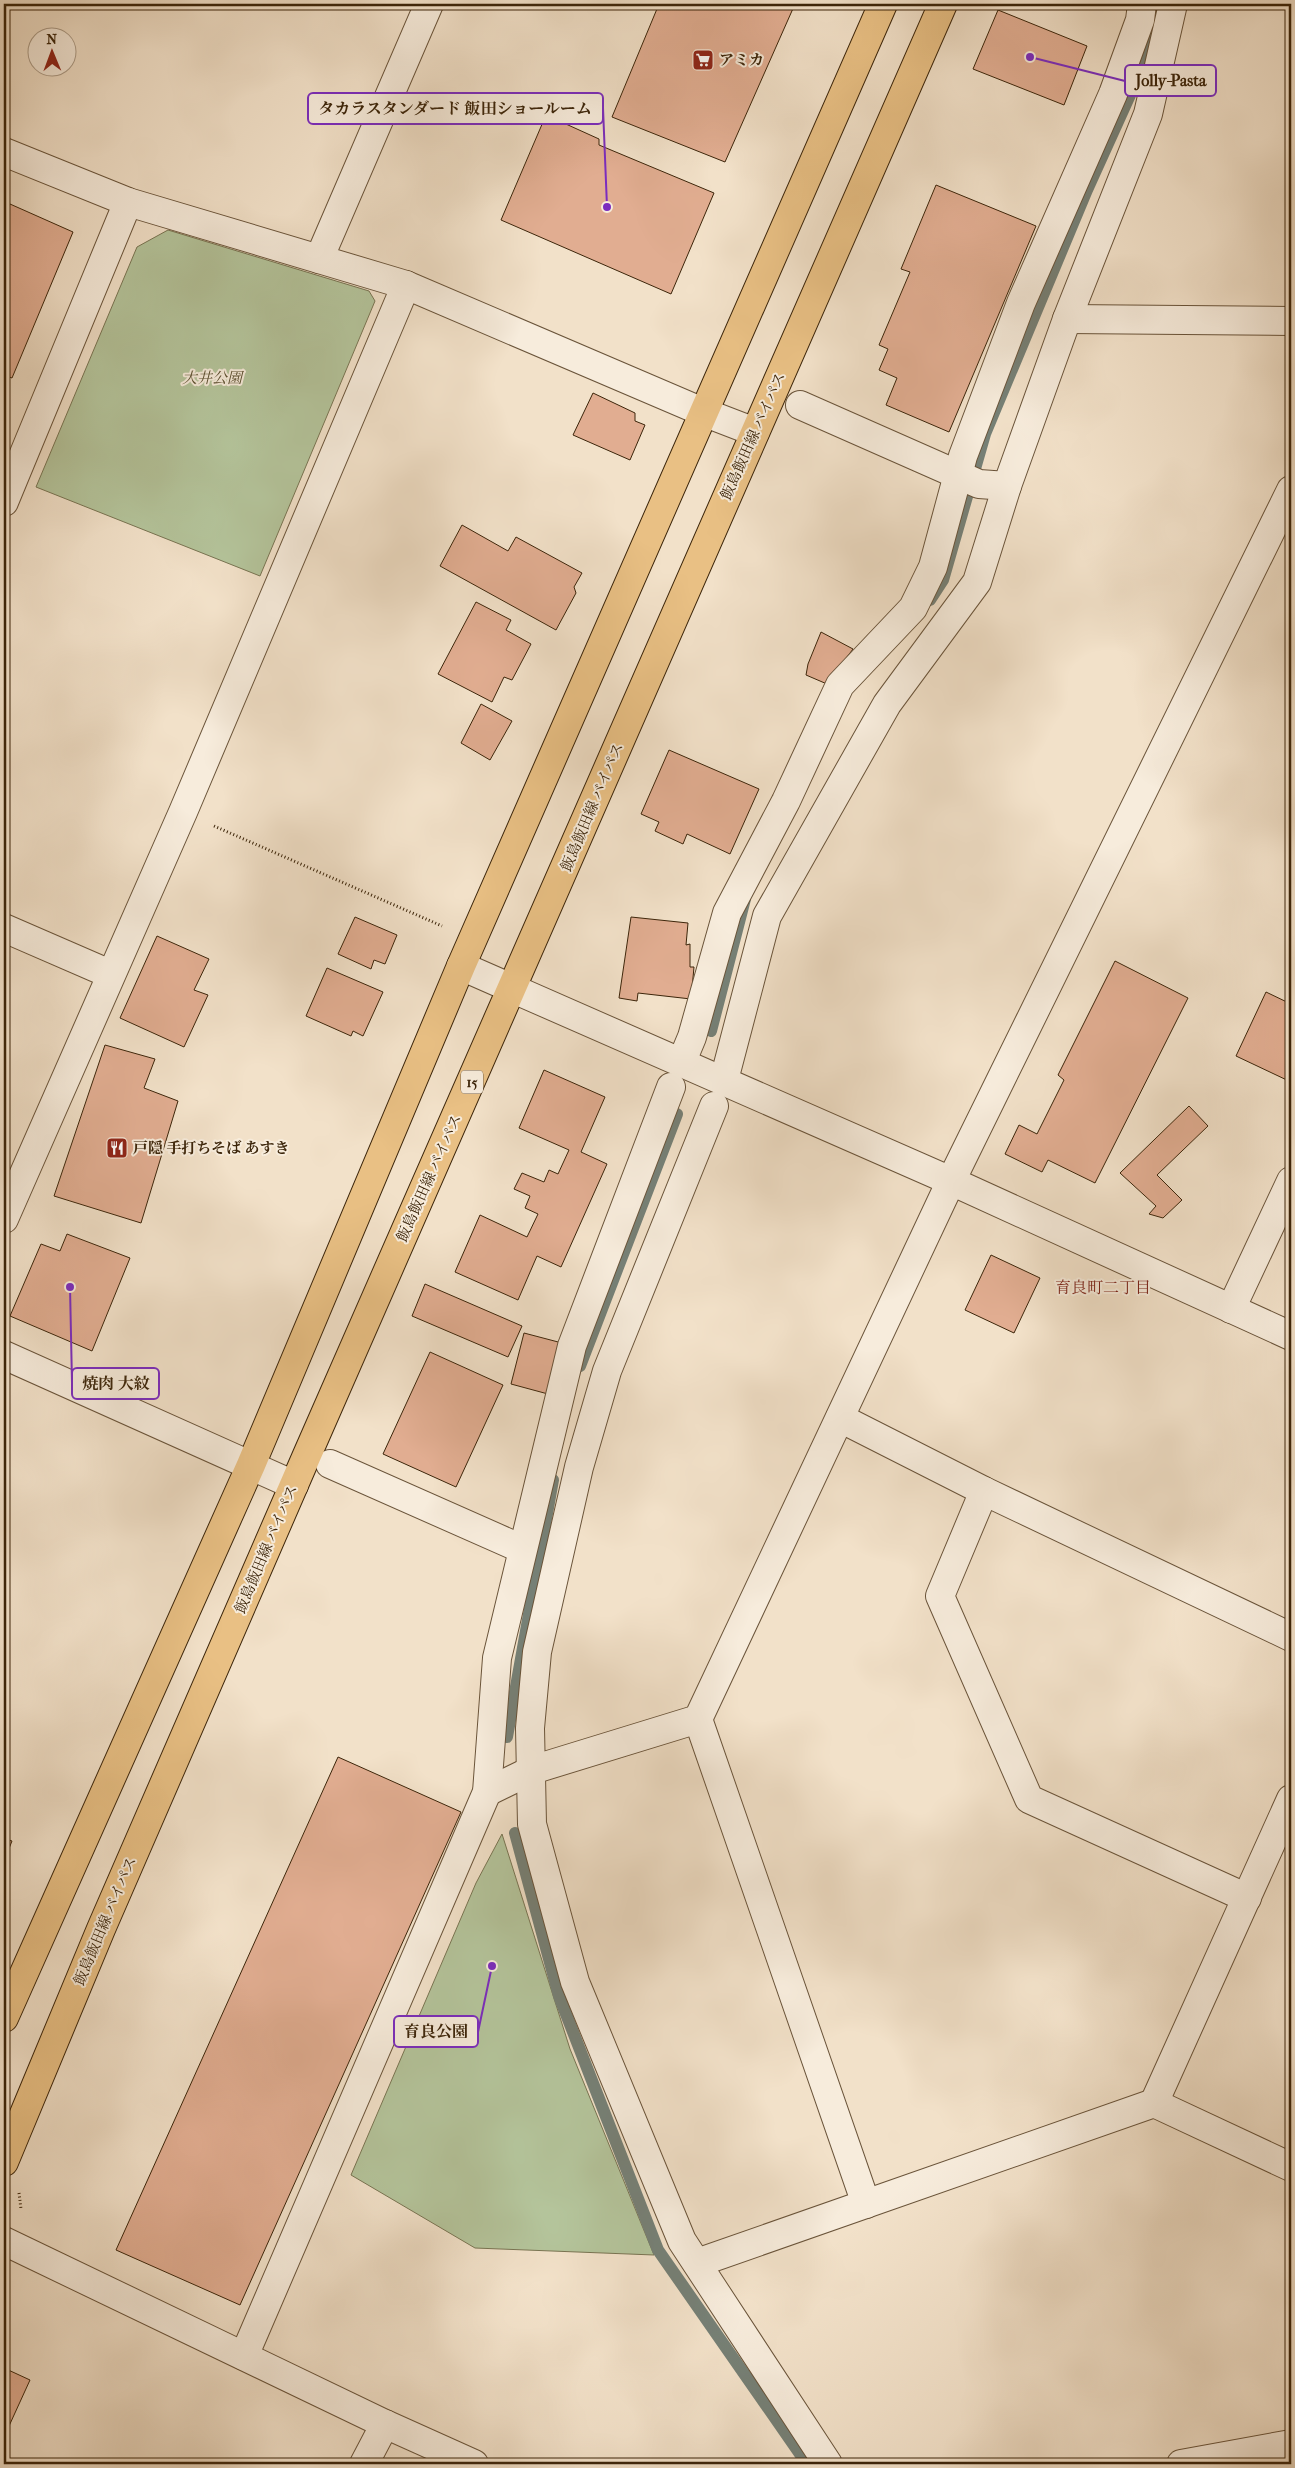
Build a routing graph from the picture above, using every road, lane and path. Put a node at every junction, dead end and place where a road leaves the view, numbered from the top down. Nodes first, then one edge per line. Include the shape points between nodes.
1 (429, 4) edge
2 (884, 4) edge
3 (944, 4) edge
4 (1142, 4) edge
5 (1173, 4) edge
6 (4, 152) edge
7 (128, 202) junction
8 (318, 259) junction
9 (406, 285) junction
10 (1067, 319) junction
11 (1291, 321) edge
12 (800, 405) dead end
13 (702, 412) junction
14 (755, 432) junction
15 (967, 478) junction
16 (1007, 486) junction
17 (1290, 497) edge
18 (4, 502) edge
19 (183, 812) junction
20 (442, 926) dead end
21 (4, 928) edge
22 (461, 966) junction
23 (110, 974) junction
24 (513, 989) junction
25 (682, 1061) junction
26 (724, 1080) junction
27 (671, 1087) dead end
28 (714, 1106) dead end
29 (951, 1181) junction
30 (1291, 1182) edge
31 (4, 1219) edge
32 (1231, 1309) junction
33 (1291, 1336) edge
34 (4, 1355) edge
35 (840, 1418) junction
36 (330, 1464) dead end
37 (251, 1465) junction
38 (294, 1485) junction
39 (984, 1491) junction
40 (522, 1549) junction
41 (1291, 1636) edge
42 (698, 1719) junction
43 (532, 1770) junction
44 (487, 1792) junction
45 (1291, 1799) edge
46 (1247, 1898) junction
47 (4, 2018) edge
48 (1154, 2103) junction
49 (4, 2162) edge
50 (1291, 2168) edge
51 (866, 2204) junction
52 (4, 2241) edge
53 (697, 2263) junction
54 (244, 2356) junction
55 (385, 2424) junction
56 (1291, 2444) edge
57 (364, 2464) edge
58 (474, 2464) edge
59 (828, 2464) edge
60 (1181, 2464) edge

1 - 8 street
2 - 13 main road
3 - 14 main road, 飯島飯田線 バイパス / 15
4 - 15 street via 1140,20 1113,94 1021,303 963,456
5 - 10 street via 1148,114
6 - 7 street
7 - 8 street
7 - 18 street
8 - 9 street
9 - 13 street
9 - 19 street
10 - 11 street
10 - 16 street
12 - 15 street
13 - 14 street
13 - 22 main road
14 - 24 main road, 飯島飯田線 バイパス / 15
15 - 16 street
15 - 25 street via 933,567 913,608 840,685 786,800 726,913 692,1037
16 - 26 street via 977,582 887,704 767,916
17 - 29 street
19 - 20 path
19 - 23 street
21 - 23 street
22 - 24 street
22 - 37 main road
23 - 31 street
24 - 25 street
24 - 38 main road, 飯島飯田線 バイパス / 15
25 - 26 street
26 - 29 street
27 - 40 street via 572,1346
28 - 43 street via 608,1371 579,1467 537,1652 530,1728
29 - 32 street
29 - 35 street
30 - 32 street
32 - 33 street
34 - 37 street
35 - 39 street
35 - 42 street
36 - 40 street
37 - 38 street
37 - 47 main road
38 - 49 main road, 飯島飯田線 バイパス / 15 via 101,1929
39 - 41 street
39 - 46 street via 940,1596 1029,1799
40 - 44 street via 497,1658
42 - 43 street
42 - 51 street
43 - 44 street
43 - 53 street via 532,1824 575,1982 682,2241
44 - 54 street
45 - 46 street
46 - 48 street
48 - 50 street
48 - 51 street
51 - 53 street
52 - 54 street
53 - 59 street
54 - 55 street
55 - 57 street
55 - 58 street
56 - 60 street

